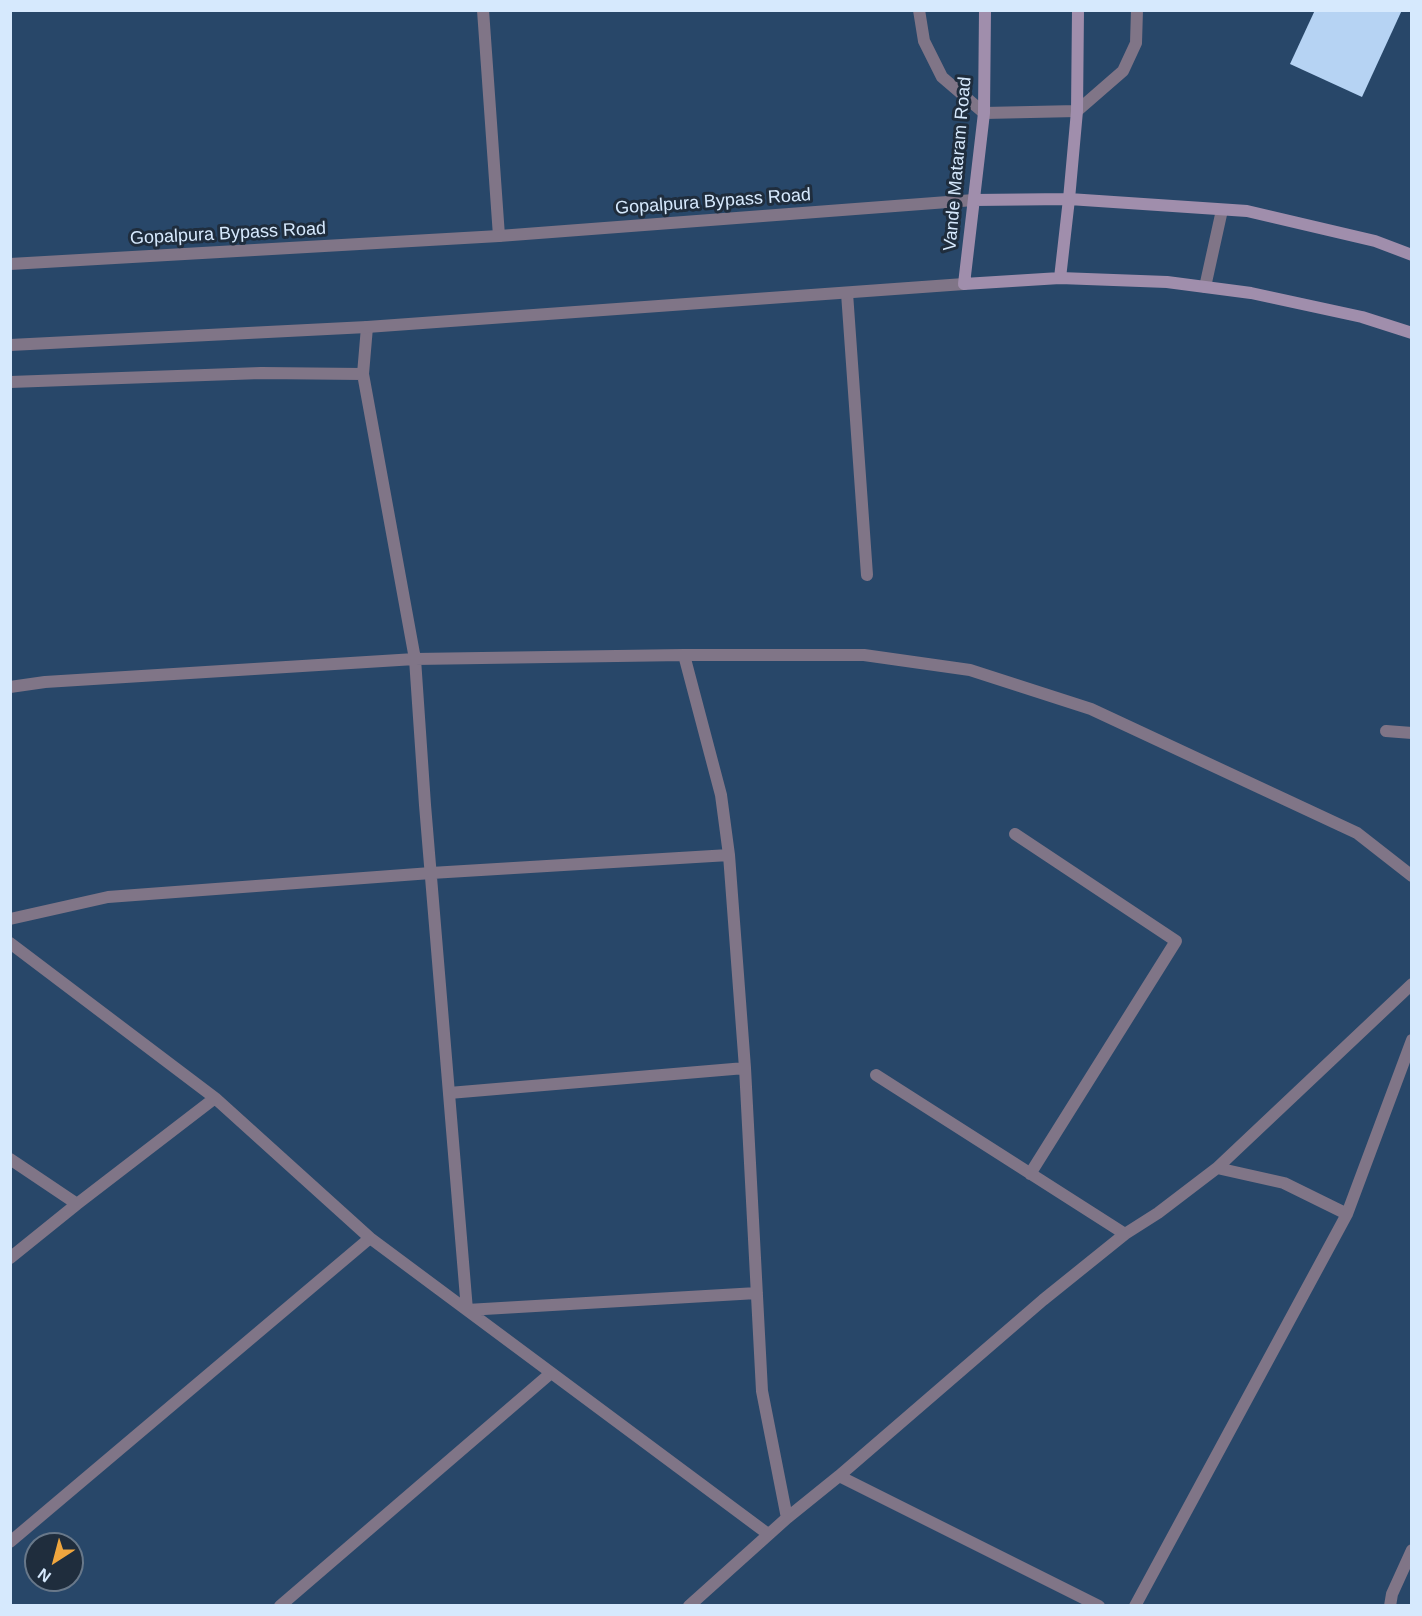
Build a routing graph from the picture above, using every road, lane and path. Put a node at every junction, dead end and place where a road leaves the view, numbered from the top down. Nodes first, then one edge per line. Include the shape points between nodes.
1 (483, 10) edge
2 (920, 10) edge
3 (985, 10) edge
4 (1078, 10) edge
5 (1137, 10) edge
6 (1077, 111) junction
7 (984, 113) junction
8 (1069, 199) junction
9 (974, 200) junction
10 (1222, 210) junction
11 (499, 236) junction
12 (1412, 255) edge
13 (10, 264) edge
14 (1060, 278) junction
15 (964, 284) junction
16 (1205, 287) junction
17 (847, 293) junction
18 (367, 327) junction
19 (1412, 333) edge
20 (10, 345) edge
21 (363, 374) junction
22 (10, 382) edge
23 (867, 575) dead end
24 (684, 655) junction
25 (416, 659) junction
26 (10, 687) edge
27 (1386, 731) dead end
28 (1412, 733) edge
29 (1016, 834) dead end
30 (729, 855) junction
31 (431, 873) junction
32 (1412, 876) edge
33 (10, 919) edge
34 (10, 943) edge
35 (1412, 984) edge
36 (1412, 1040) edge
37 (745, 1068) junction
38 (876, 1075) dead end
39 (449, 1093) junction
40 (215, 1098) junction
41 (10, 1159) edge
42 (1217, 1168) junction
43 (1030, 1174) junction
44 (77, 1204) junction
45 (1347, 1214) junction
46 (1125, 1234) junction
47 (370, 1238) junction
48 (10, 1258) edge
49 (757, 1293) junction
50 (467, 1311) junction
51 (551, 1373) junction
52 (839, 1476) junction
53 (787, 1518) junction
54 (768, 1534) junction
55 (10, 1542) edge
56 (1412, 1550) edge
57 (280, 1605) edge
58 (689, 1605) edge
59 (1099, 1605) edge
60 (1135, 1605) edge
61 (1390, 1605) edge

1 - 11 street
2 - 7 street via 924,41 942,77
3 - 7 main road, Vande Mataram Road
4 - 6 main road
5 - 6 street via 1136,43 1123,71
6 - 7 street
6 - 8 main road
7 - 9 main road, Vande Mataram Road
8 - 9 main road, Gopalpura Bypass Road
8 - 10 main road, Gopalpura Bypass Road
8 - 14 main road
9 - 11 street, Gopalpura Bypass Road
9 - 15 main road, Vande Mataram Road
10 - 12 main road, Gopalpura Bypass Road via 1247,211 1375,241
10 - 16 street
11 - 13 street, Gopalpura Bypass Road
14 - 15 main road
14 - 16 main road
15 - 17 street
16 - 19 main road via 1362,317
17 - 18 street
17 - 23 street
18 - 20 street
18 - 21 street
21 - 22 street via 261,373
21 - 25 street
24 - 25 street
24 - 30 street via 722,795
24 - 32 street via 864,655 970,670 1091,709 1356,833
25 - 26 street
25 - 31 street
27 - 28 street
29 - 43 street via 1176,941
30 - 31 street
30 - 37 street
31 - 33 street via 108,897
31 - 39 street
34 - 40 street
35 - 42 street
36 - 45 street
37 - 39 street
37 - 49 street
38 - 43 street
39 - 50 street
40 - 44 street
40 - 47 street
41 - 44 street
42 - 45 street via 1284,1183
42 - 46 street
43 - 46 street
44 - 48 street
45 - 60 street
46 - 52 street
47 - 50 street
47 - 55 street
49 - 50 street
49 - 53 street via 762,1392
50 - 51 street
51 - 54 street
51 - 57 street
52 - 53 street
52 - 59 street
53 - 54 street
54 - 58 street
56 - 61 street

